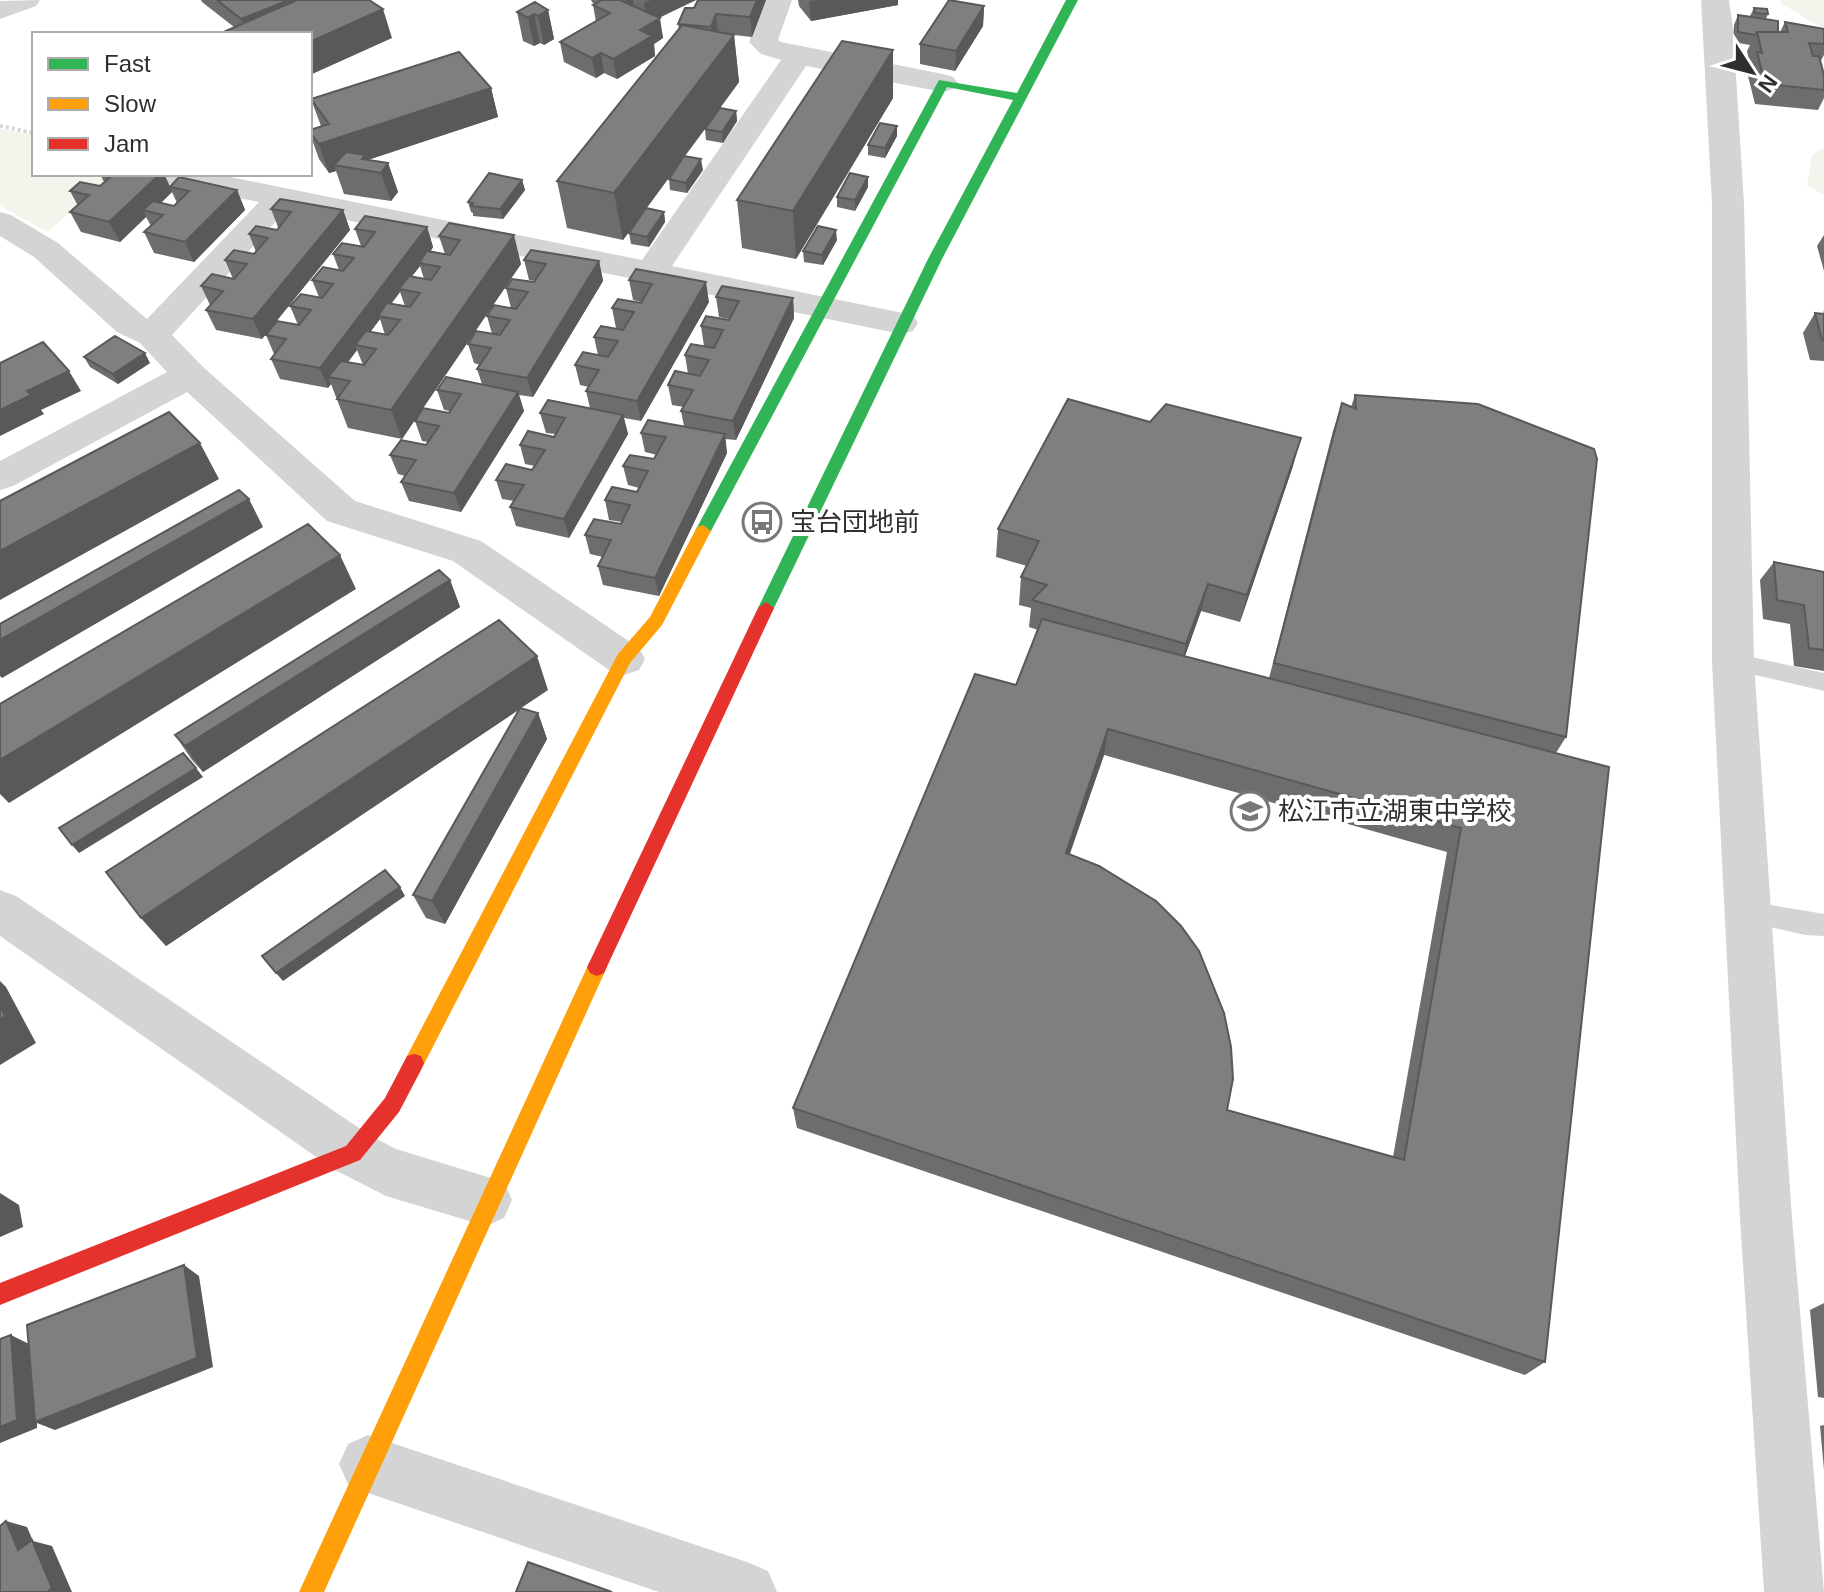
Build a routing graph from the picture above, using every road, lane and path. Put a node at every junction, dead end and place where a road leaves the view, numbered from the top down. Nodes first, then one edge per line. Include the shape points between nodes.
1 (26, 0) edge
2 (778, 0) edge
3 (1072, 0) edge
4 (1715, 0) edge
5 (0, 11) edge
6 (798, 56) junction
7 (943, 83) junction
8 (1017, 97) junction
9 (0, 126) edge
10 (32, 133) edge
11 (178, 176) edge
12 (281, 197) junction
13 (0, 222) edge
14 (651, 272) junction
15 (821, 306) junction
16 (901, 323) junction
17 (152, 335) junction
18 (190, 375) junction
19 (0, 477) edge
20 (624, 659) junction
21 (1733, 662) junction
22 (1824, 682) edge
23 (0, 910) edge
24 (1748, 912) junction
25 (1824, 925) edge
26 (353, 1153) junction
27 (486, 1200) junction
28 (0, 1294) edge
29 (368, 1464) junction
30 (1802, 1590) edge
31 (311, 1592) edge
32 (747, 1592) edge

1 - 5 street
2 - 6 street via 763,42
3 - 8 street
4 - 21 street via 1728,204
6 - 7 street
6 - 14 street
7 - 8 street
7 - 15 street
8 - 16 street
9 - 10 path
11 - 12 street
12 - 14 street
12 - 17 street
13 - 17 street via 46,250 129,324
14 - 15 street
15 - 16 street
15 - 20 street via 656,621
16 - 27 street
17 - 18 street
18 - 19 street
18 - 20 street via 341,511 467,551
20 - 26 street via 392,1105
21 - 22 lane
21 - 24 street
23 - 26 street
24 - 25 lane
24 - 30 street via 1767,1233
26 - 27 street via 386,1171
26 - 28 street
27 - 29 street
29 - 31 street
29 - 32 street

